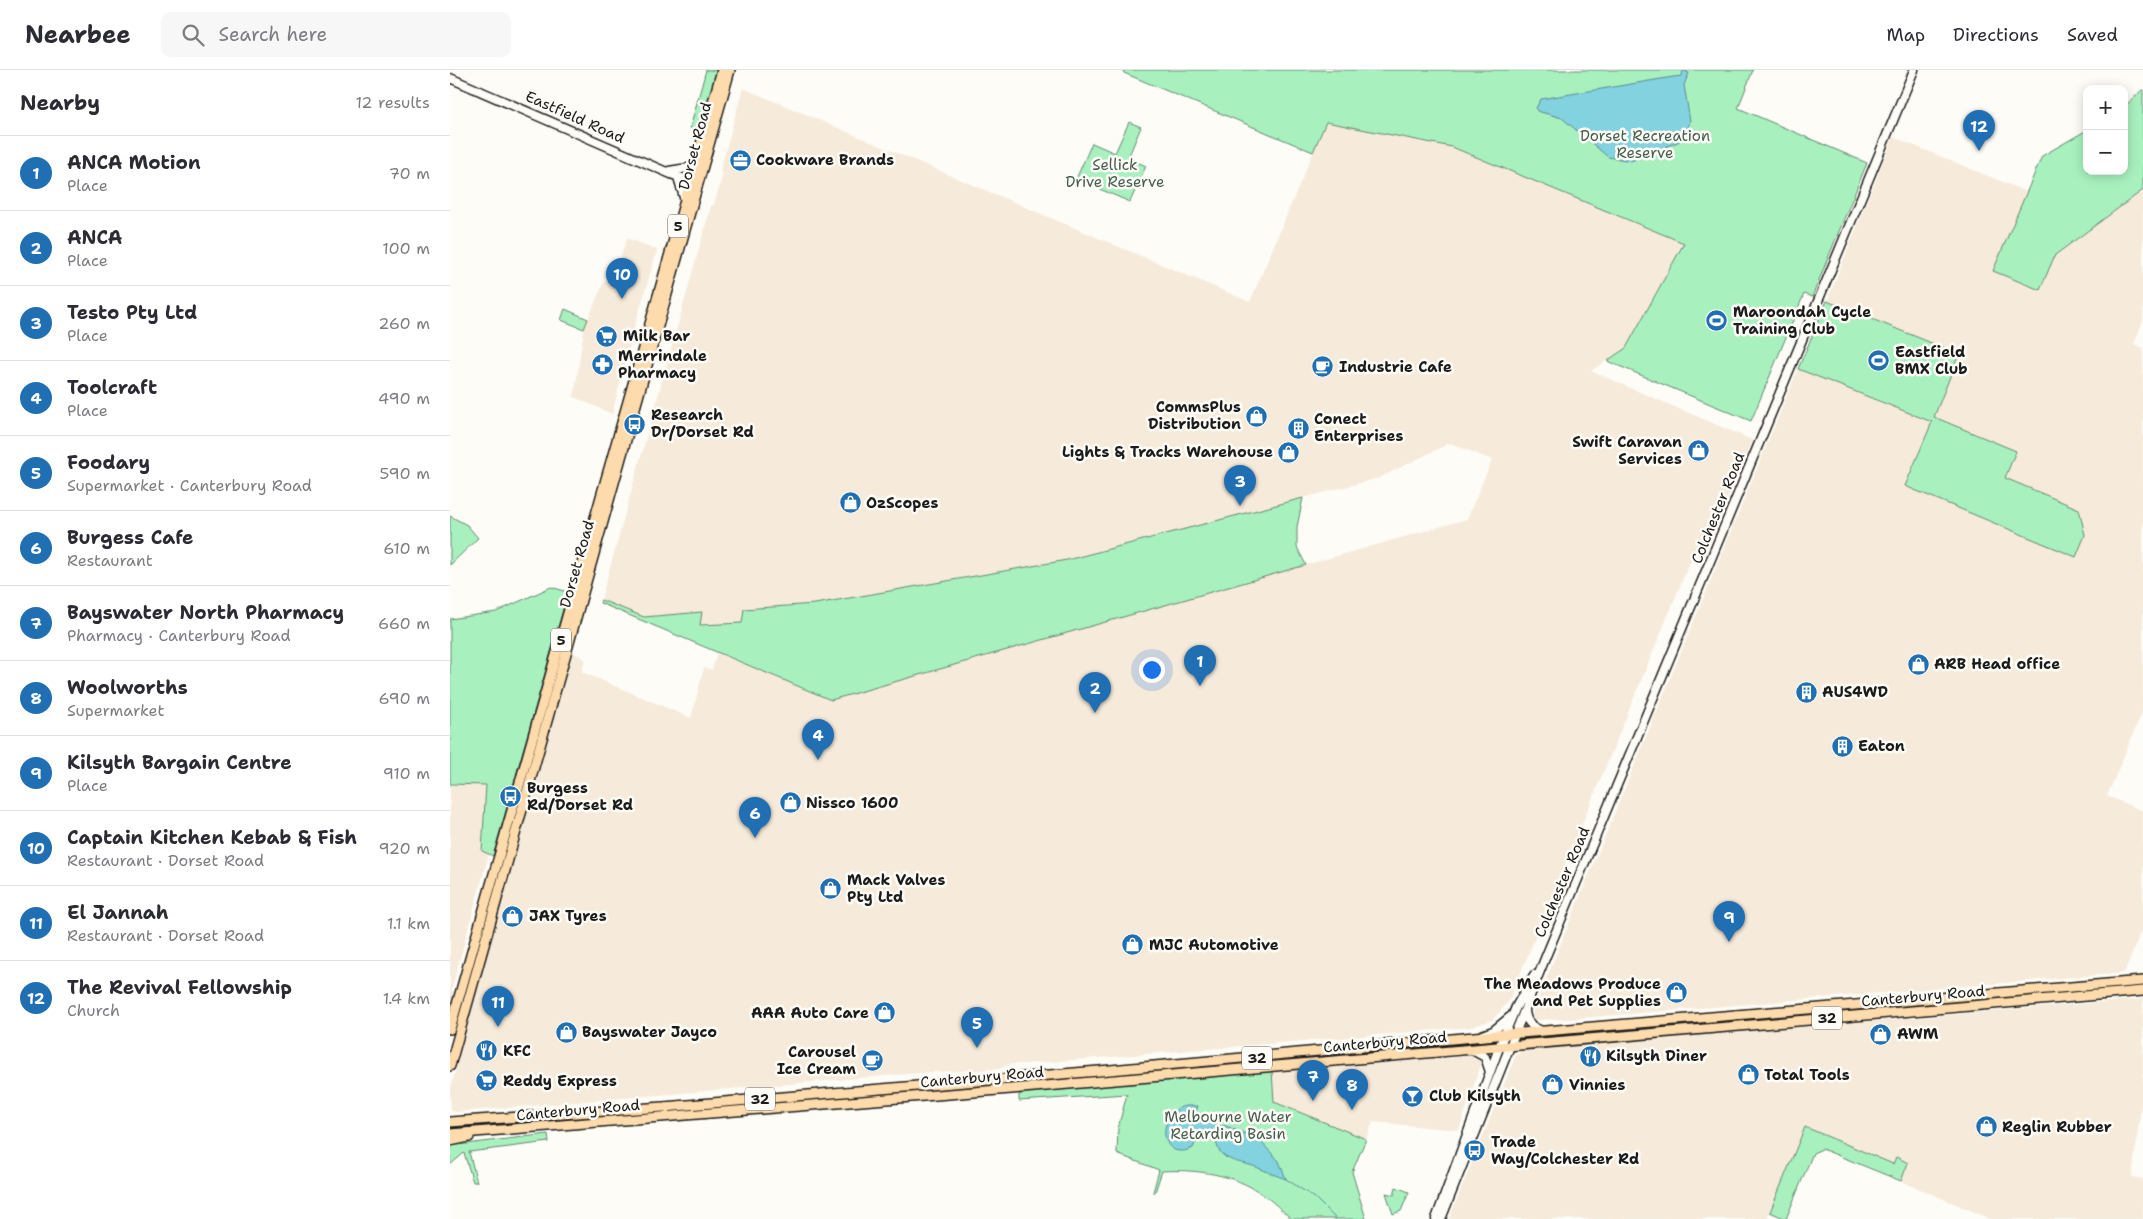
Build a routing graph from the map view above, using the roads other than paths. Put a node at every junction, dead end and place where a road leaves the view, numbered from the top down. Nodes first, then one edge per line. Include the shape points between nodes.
1 (722, 70) edge
2 (730, 70) edge
3 (1914, 70) edge
4 (450, 78) edge
5 (665, 170) junction
6 (678, 177) junction
7 (695, 177) junction
8 (685, 201) junction
9 (649, 343) junction
10 (505, 854) junction
11 (1546, 956) junction
12 (2143, 981) edge
13 (2086, 986) junction
14 (2143, 991) edge
15 (2086, 996) junction
16 (1901, 1001) junction
17 (1526, 1007) junction
18 (1902, 1011) junction
19 (1513, 1013) junction
20 (450, 1029) edge
21 (1542, 1032) junction
22 (1514, 1034) junction
23 (1504, 1035) junction
24 (1474, 1037) junction
25 (1401, 1044) junction
26 (1510, 1044) junction
27 (1500, 1045) junction
28 (1465, 1048) junction
29 (1402, 1055) junction
30 (450, 1066) edge
31 (1140, 1072) junction
32 (1490, 1072) junction
33 (1009, 1079) junction
34 (1011, 1088) junction
35 (617, 1110) junction
36 (450, 1116) edge
37 (618, 1121) junction
38 (454, 1122) edge
39 (496, 1130) junction
40 (450, 1134) edge
41 (450, 1141) edge
42 (1436, 1219) edge
43 (1441, 1219) edge

1 - 7 main road, Dorset Road / 5
2 - 7 main road, Dorset Road / 5
3 - 11 main road, Colchester Road
4 - 5 main road, Eastfield Road
5 - 6 main road, Eastfield Road
5 - 7 main road, Eastfield Road
6 - 7 main road, Eastfield Road
6 - 8 main road
7 - 8 main road, Dorset Road / 5
7 - 9 main road, Dorset Road / 5
8 - 9 main road, Dorset Road / 5
9 - 10 main road, Dorset Road / 5
10 - 20 main road, Dorset Road / 5
10 - 30 main road, Dorset Road / 5
11 - 17 main road, Colchester Road
11 - 19 main road, Colchester Road
12 - 13 main road, Canterbury Road / 32
13 - 15 main road
13 - 16 main road, Canterbury Road / 32
14 - 15 main road, Canterbury Road / 32
15 - 18 main road, Canterbury Road / 32
16 - 18 main road
16 - 21 main road, Canterbury Road / 32
17 - 21 main road via 1529,1023
17 - 22 main road, Colchester Road
18 - 26 main road, Canterbury Road / 32
19 - 23 main road, Colchester Road
19 - 24 main road via 1493,1031
21 - 22 main road, Canterbury Road / 32
22 - 23 main road, Canterbury Road / 32
22 - 26 main road, Colchester Road
23 - 24 main road, Canterbury Road / 32
23 - 27 main road, Colchester Road
24 - 25 main road, Canterbury Road / 32
25 - 29 main road
25 - 31 main road, Canterbury Road / 32
26 - 27 main road, Canterbury Road / 32
26 - 43 main road, Colchester Road
27 - 28 main road, Canterbury Road / 32
27 - 32 main road, Colchester Road
28 - 29 main road, Canterbury Road / 32
28 - 32 main road via 1485,1057
29 - 31 main road, Canterbury Road / 32
31 - 33 main road, Canterbury Road / 32
31 - 34 main road, Canterbury Road / 32
32 - 42 main road, Colchester Road
33 - 34 main road
33 - 35 main road, Canterbury Road / 32
34 - 37 main road, Canterbury Road / 32
35 - 37 main road
35 - 38 main road, Canterbury Road / 32
36 - 38 main road
37 - 39 main road, Canterbury Road / 32
39 - 40 main road, Canterbury Road / 32
39 - 41 main road

